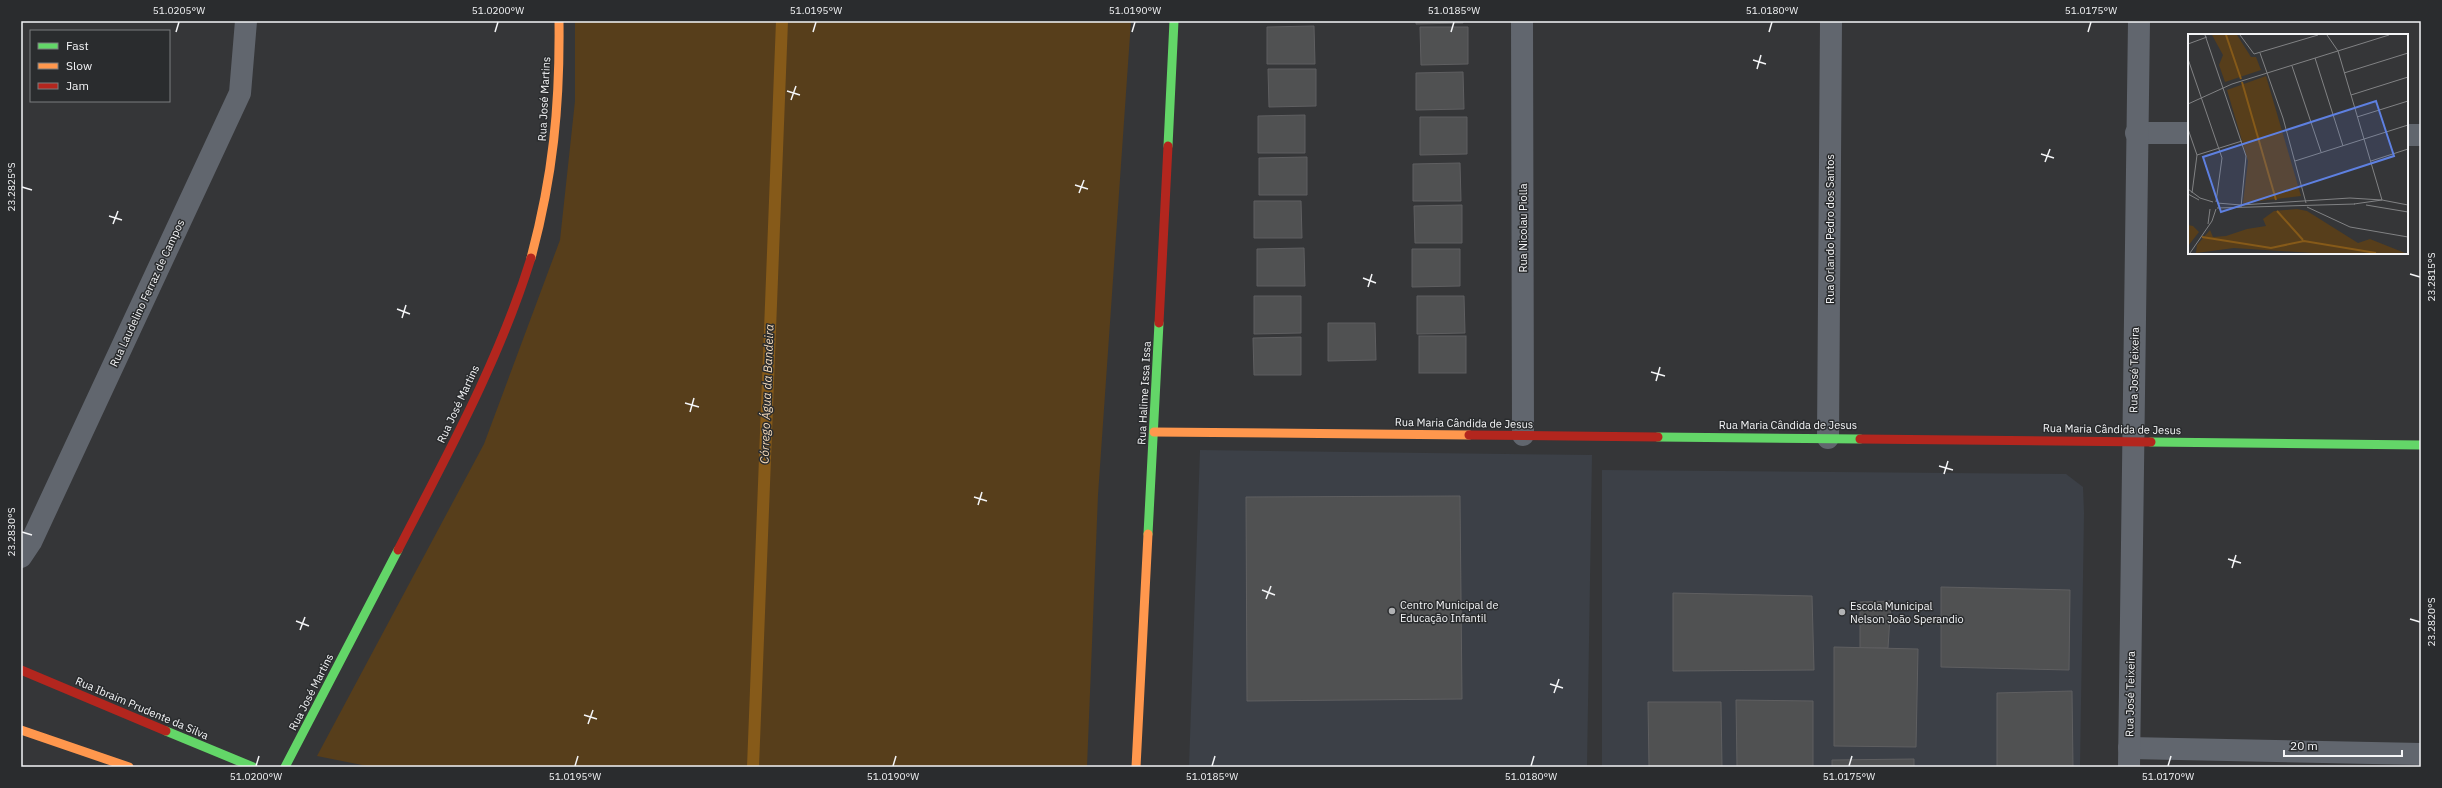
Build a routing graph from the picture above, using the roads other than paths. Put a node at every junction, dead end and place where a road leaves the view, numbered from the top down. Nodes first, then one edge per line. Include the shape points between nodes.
1 (246, 21) edge
2 (559, 21) edge
3 (1174, 21) edge
4 (1522, 21) edge
5 (1831, 21) edge
6 (2139, 21) edge
7 (2136, 133) junction
8 (2188, 133) edge
9 (2408, 135) edge
10 (2421, 135) edge
11 (1154, 432) junction
12 (1523, 435) junction
13 (1828, 438) junction
14 (2133, 441) junction
15 (2421, 445) edge
16 (21, 556) edge
17 (21, 670) edge
18 (21, 730) edge
19 (2421, 754) edge
20 (2129, 758) edge
21 (129, 767) edge
22 (253, 767) edge
23 (285, 767) edge
24 (1136, 767) edge

1 - 16 street, Rua Laudelino Ferraz de Campos via 240,93 31,542
2 - 23 street, Rua José Martins via 558,99 552,166 522,285 498,346 449,452
3 - 11 street, Rua Halime Issa Issa
4 - 12 street, Rua Nicolau Piolla
5 - 13 street, Rua Orlando Pedro dos Santos
6 - 7 street, Rua José Teixeira
7 - 8 street
7 - 14 street, Rua José Teixeira
9 - 10 street
11 - 12 street, Rua Maria Cândida de Jesus
11 - 24 street, Rua Halime Issa Issa
12 - 13 street, Rua Maria Cândida de Jesus
13 - 14 street, Rua Maria Cândida de Jesus
14 - 15 street, Rua Maria Cândida de Jesus
14 - 20 street, Rua José Teixeira
17 - 22 street, Rua Ibraim Prudente da Silva
18 - 21 street
19 - 20 street

